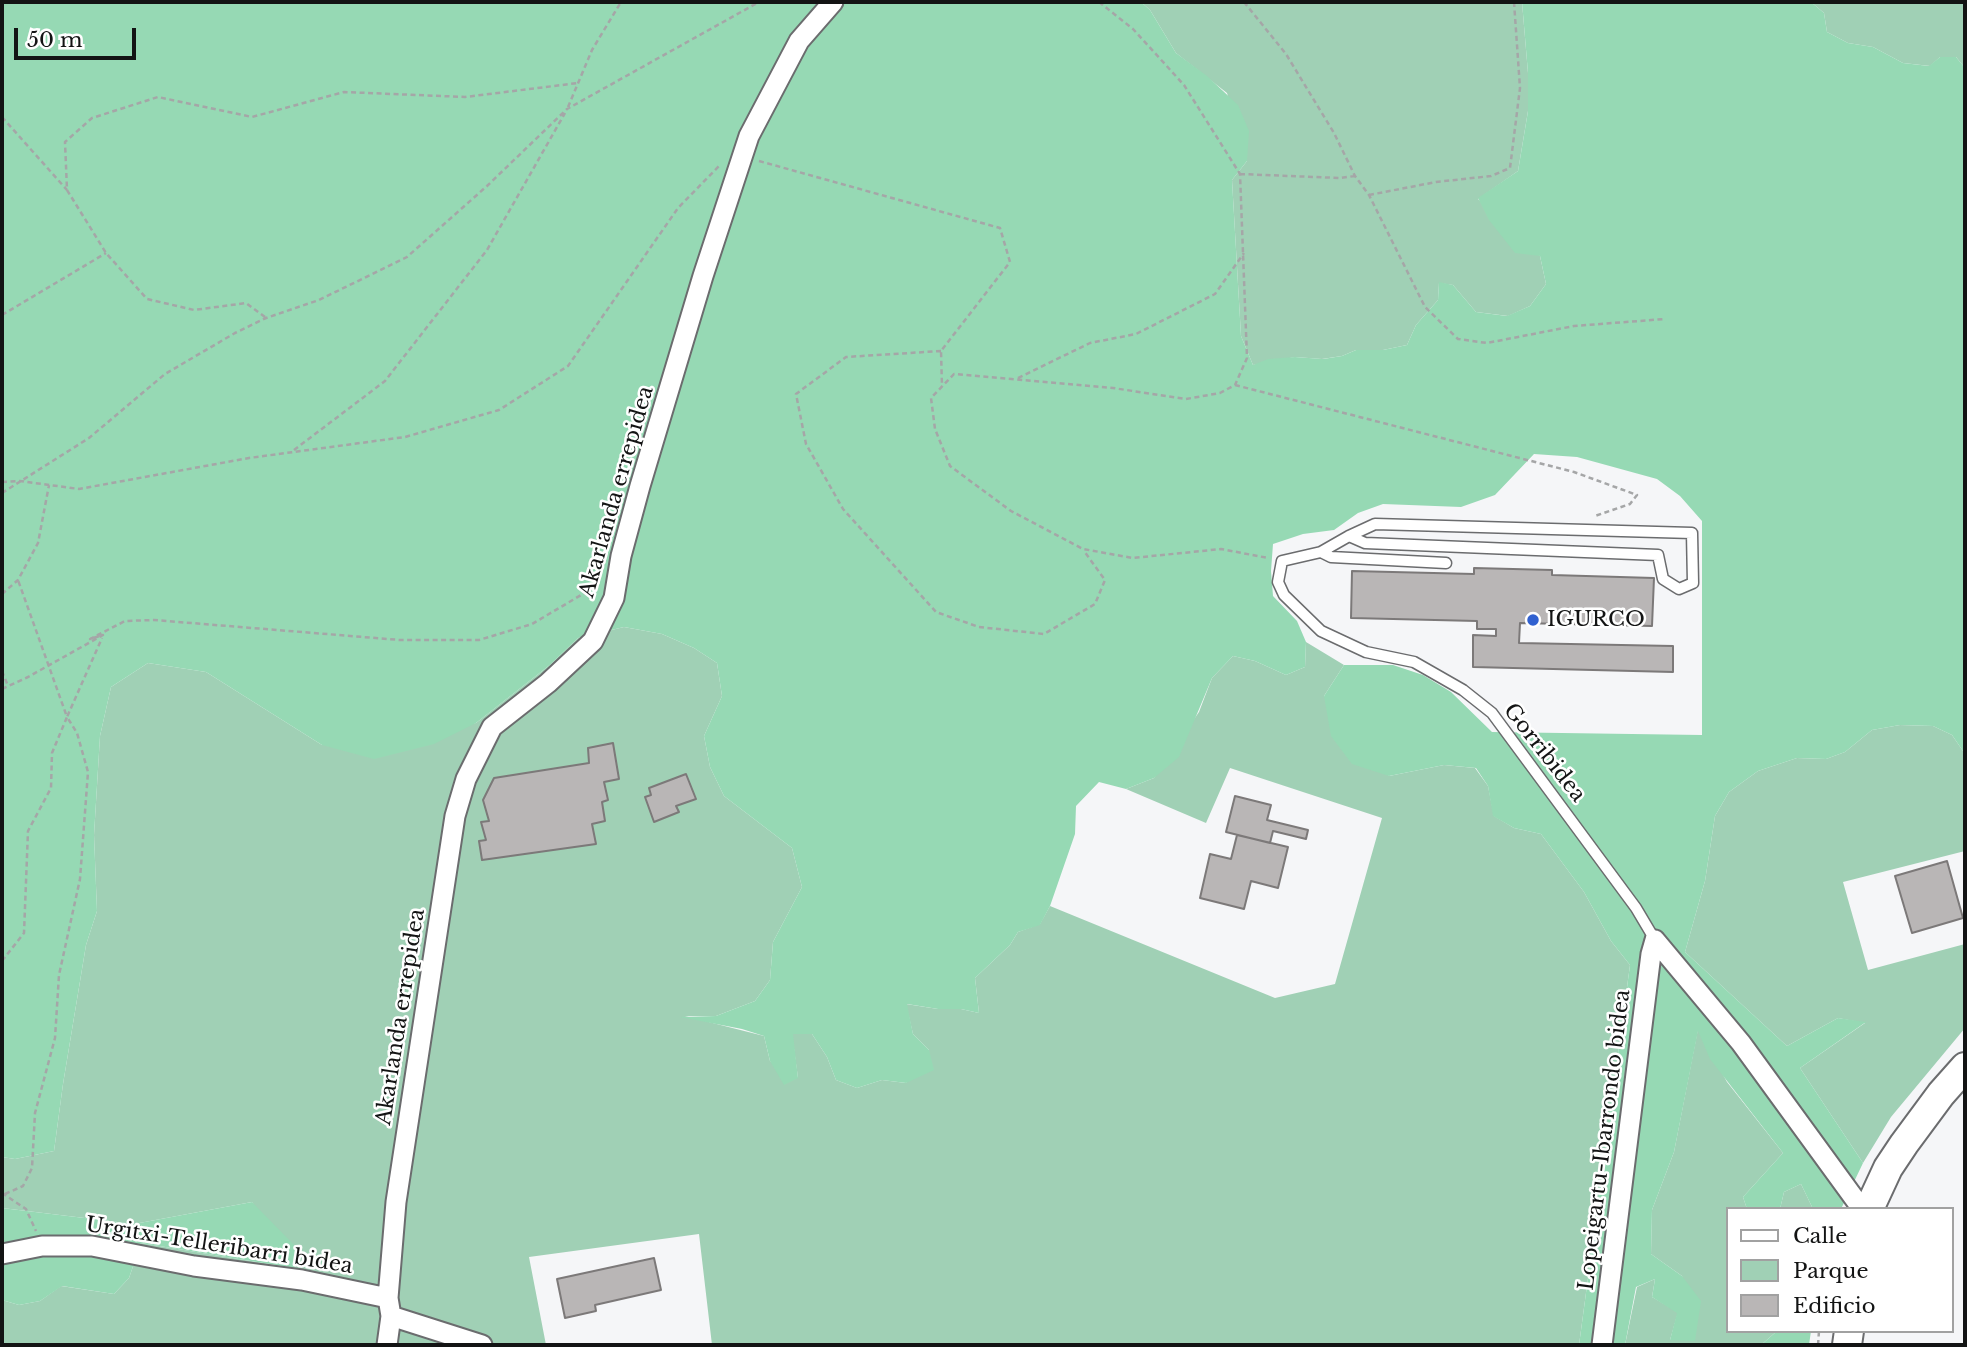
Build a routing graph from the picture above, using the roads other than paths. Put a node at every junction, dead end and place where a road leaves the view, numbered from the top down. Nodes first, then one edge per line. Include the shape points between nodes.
1 (833, 2) edge
2 (1349, 536) junction
3 (1321, 552) junction
4 (1446, 563) dead end
5 (1655, 940) junction
6 (1965, 1067) edge
7 (1965, 1086) edge
8 (1861, 1207) edge
9 (1870, 1207) edge
10 (1884, 1207) edge
11 (2, 1254) edge
12 (389, 1307) junction
13 (387, 1345) edge
14 (482, 1345) edge
15 (1602, 1345) edge

1 - 12 street, Akarlanda errepidea via 799,41 749,135 621,556 614,598 593,641 492,727 466,779 455,816 396,1202
2 - 2 lane via 1375,524 1692,533 1693,583 1679,589 1662,579 1658,555 1365,544
2 - 3 lane
3 - 4 lane via 1331,557
3 - 5 lane, Gorribidea via 1282,561 1278,582 1284,595 1321,631 1366,652 1415,662 1492,713
5 - 8 street via 1741,1043
5 - 15 street, Lopeigartu-Ibarrondo bidea
6 - 9 main road via 1904,1144
7 - 10 main road via 1917,1147
11 - 12 street, Urgitxi-Telleribarri bidea via 42,1246 92,1246 302,1280
12 - 13 street, Akarlanda errepidea
12 - 14 street, Urgitxi-Telleribarri bidea

